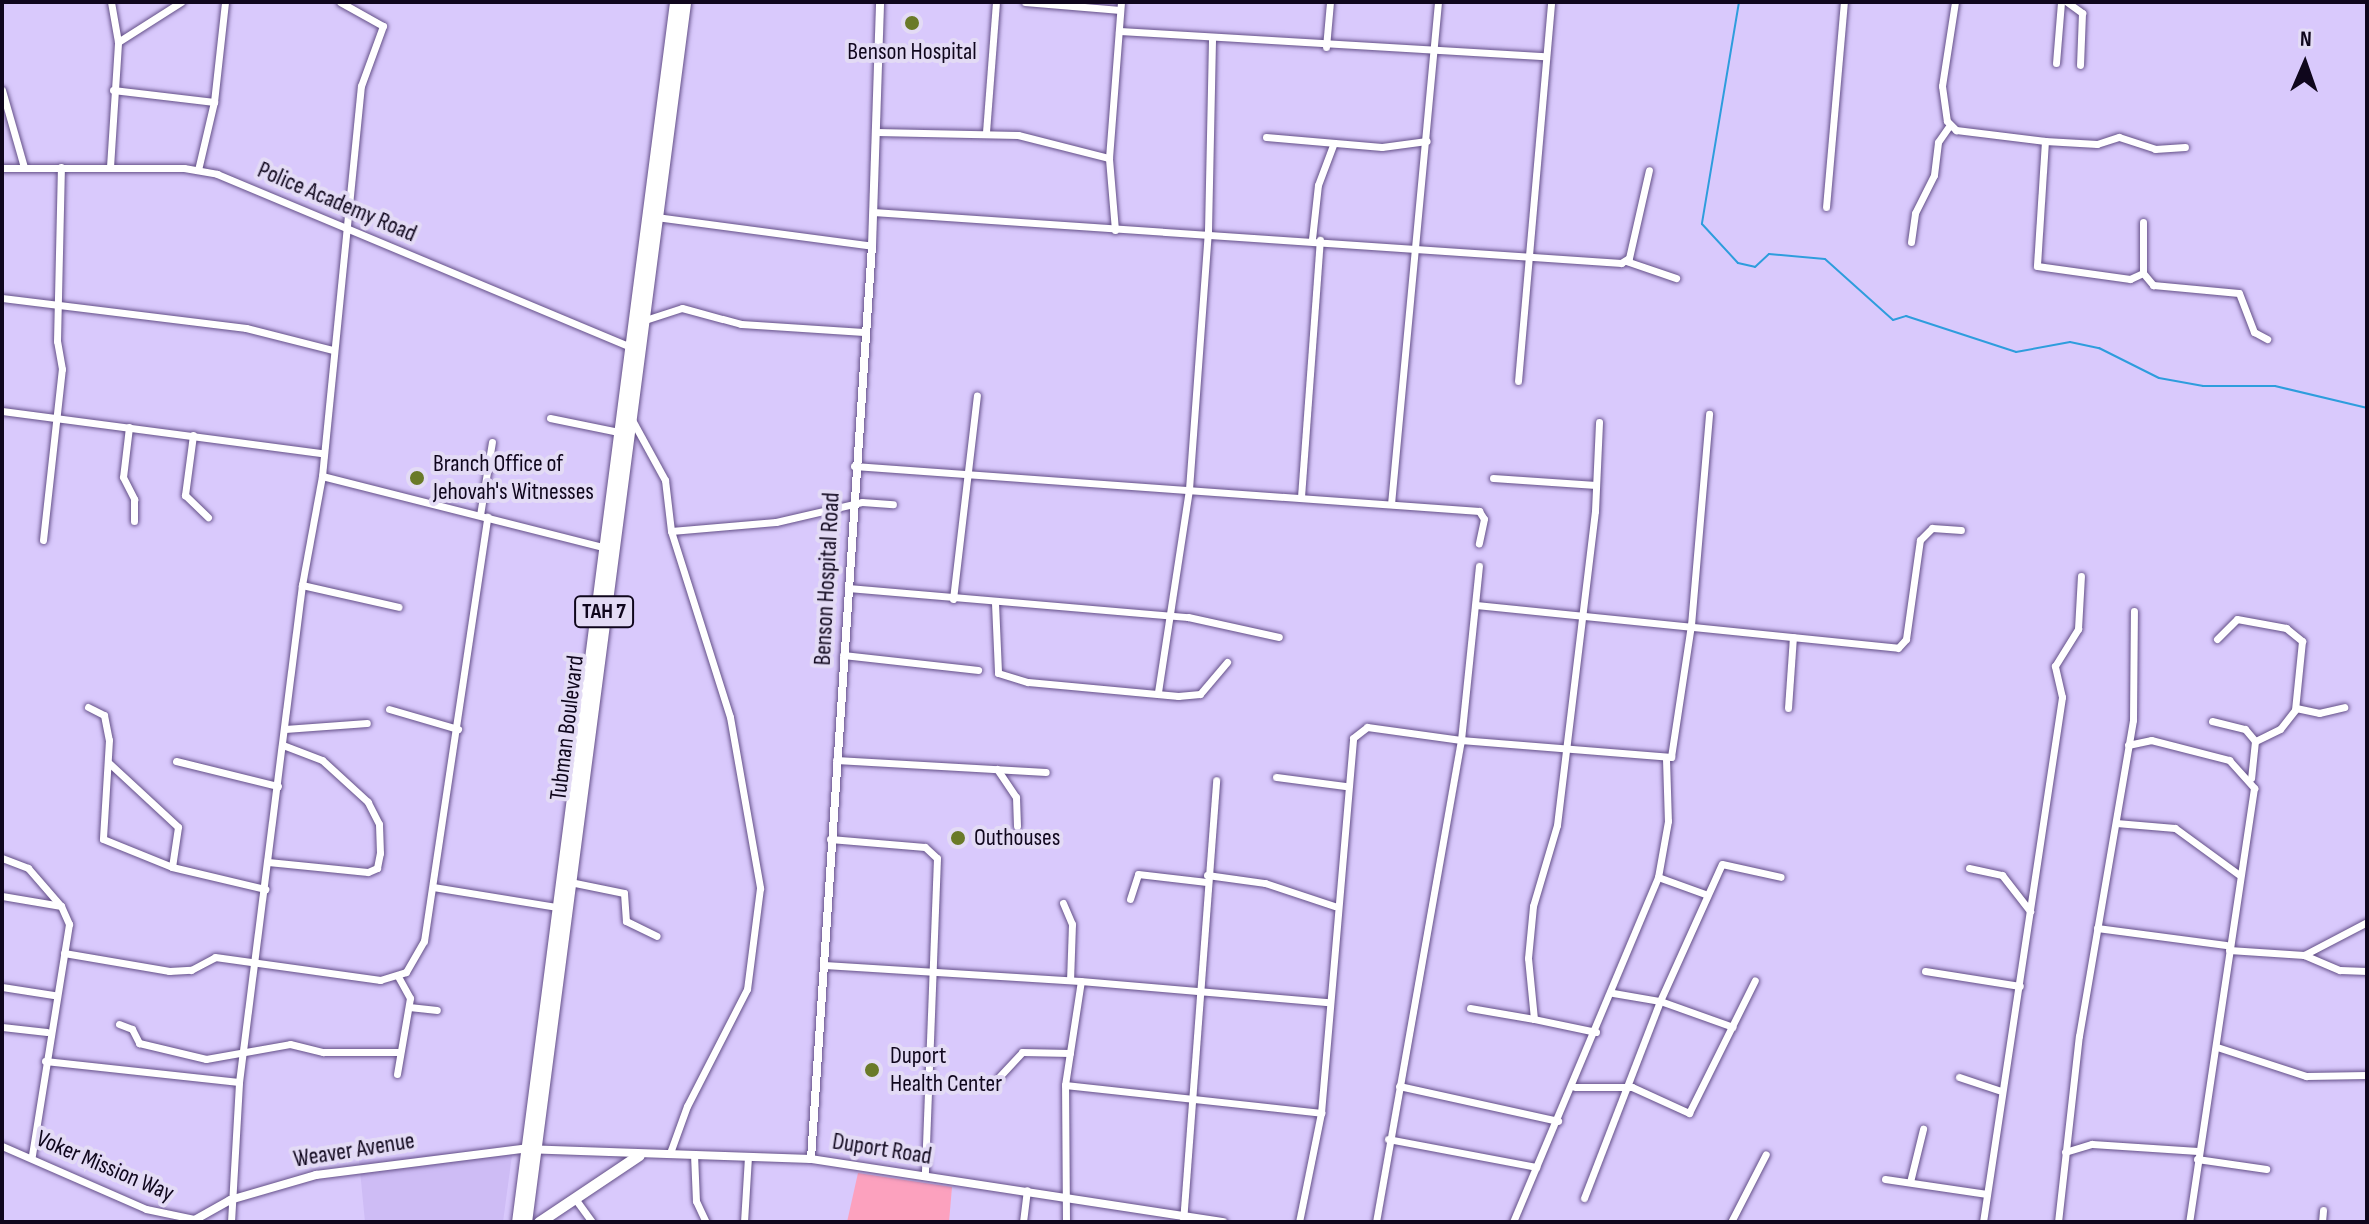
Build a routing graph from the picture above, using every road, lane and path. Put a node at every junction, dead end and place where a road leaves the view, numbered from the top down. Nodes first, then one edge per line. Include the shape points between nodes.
1 (111, 2) edge
2 (181, 2) edge
3 (225, 2) edge
4 (340, 2) edge
5 (675, 2) edge
6 (685, 2) edge
7 (880, 2) edge
8 (996, 2) edge
9 (1025, 2) edge
10 (1330, 2) edge
11 (1438, 2) edge
12 (1551, 2) edge
13 (1844, 2) edge
14 (1955, 2) edge
15 (2061, 2) edge
16 (2067, 2) edge
17 (1120, 6) edge
18 (1119, 31) junction
19 (1212, 39) junction
20 (118, 42) junction
21 (1326, 47) junction
22 (1433, 52) junction
23 (1545, 56) junction
24 (2056, 63) dead end
25 (2080, 65) dead end
26 (2, 90) edge
27 (113, 90) junction
28 (214, 102) junction
29 (1950, 125) junction
30 (876, 132) junction
31 (986, 132) junction
32 (1266, 137) dead end
33 (1427, 141) junction
34 (2045, 141) junction
35 (1333, 145) junction
36 (2185, 147) dead end
37 (1109, 158) junction
38 (24, 167) junction
39 (61, 167) junction
40 (110, 167) junction
41 (2, 168) edge
42 (198, 170) junction
43 (1649, 170) dead end
44 (1826, 207) dead end
45 (873, 212) junction
46 (656, 217) junction
47 (2143, 222) dead end
48 (349, 227) junction
49 (1115, 230) junction
50 (1208, 231) junction
51 (1316, 239) junction
52 (1911, 242) dead end
53 (872, 246) junction
54 (1419, 246) junction
55 (1531, 253) junction
56 (1626, 261) junction
57 (2143, 273) junction
58 (1676, 278) dead end
59 (2, 298) edge
60 (60, 304) junction
61 (642, 321) junction
62 (864, 332) junction
63 (2267, 339) dead end
64 (634, 349) junction
65 (332, 350) junction
66 (1518, 381) dead end
67 (977, 395) dead end
68 (2, 411) edge
69 (1709, 414) dead end
70 (630, 417) junction
71 (550, 418) dead end
72 (59, 419) junction
73 (1599, 422) dead end
74 (129, 427) junction
75 (619, 432) junction
76 (193, 435) junction
77 (492, 442) dead end
78 (322, 453) junction
79 (854, 466) junction
80 (970, 475) junction
81 (322, 476) junction
82 (1493, 478) dead end
83 (1596, 485) junction
84 (1189, 489) junction
85 (1301, 497) junction
86 (893, 504) dead end
87 (1391, 504) junction
88 (851, 505) junction
89 (484, 516) junction
90 (208, 517) dead end
91 (134, 521) dead end
92 (1961, 530) dead end
93 (671, 531) junction
94 (43, 540) dead end
95 (1479, 543) dead end
96 (602, 547) junction
97 (1479, 566) dead end
98 (2081, 576) dead end
99 (302, 585) junction
100 (848, 588) junction
101 (953, 599) junction
102 (995, 603) junction
103 (1476, 605) junction
104 (399, 607) dead end
105 (2134, 611) dead end
106 (1578, 614) junction
107 (1170, 619) junction
108 (1691, 625) junction
109 (1279, 637) dead end
110 (1793, 637) junction
111 (2217, 639) dead end
112 (843, 655) junction
113 (1227, 662) dead end
114 (978, 670) dead end
115 (1158, 692) junction
116 (88, 707) dead end
117 (2344, 707) dead end
118 (1788, 708) dead end
119 (2296, 708) junction
120 (389, 709) dead end
121 (2212, 721) dead end
122 (367, 723) dead end
123 (285, 729) junction
124 (458, 729) junction
125 (1461, 740) junction
126 (2255, 741) junction
127 (283, 745) junction
128 (2128, 745) junction
129 (1562, 749) junction
130 (836, 760) junction
131 (1664, 760) junction
132 (176, 761) dead end
133 (109, 763) junction
134 (997, 769) junction
135 (1046, 772) dead end
136 (1276, 777) dead end
137 (2251, 778) junction
138 (1216, 780) dead end
139 (278, 786) junction
140 (1345, 786) junction
141 (2116, 823) junction
142 (1017, 826) dead end
143 (830, 839) junction
144 (2, 858) edge
145 (268, 862) junction
146 (172, 867) junction
147 (1969, 868) dead end
148 (2238, 874) junction
149 (1658, 877) junction
150 (1781, 877) dead end
151 (1207, 878) junction
152 (570, 882) junction
153 (433, 887) junction
154 (265, 889) junction
155 (1705, 894) junction
156 (2, 896) edge
157 (1130, 899) dead end
158 (1063, 903) dead end
159 (61, 906) junction
160 (1334, 906) junction
161 (557, 907) junction
162 (2030, 911) junction
163 (2367, 922) edge
164 (2097, 928) junction
165 (657, 936) dead end
166 (2228, 948) junction
167 (64, 953) junction
168 (2304, 955) junction
169 (255, 963) junction
170 (824, 965) junction
171 (1925, 971) dead end
172 (2367, 971) edge
173 (398, 976) junction
174 (937, 976) junction
175 (1070, 980) junction
176 (1755, 980) dead end
177 (1081, 981) junction
178 (2020, 986) junction
179 (2, 987) edge
180 (1200, 990) junction
181 (1613, 993) junction
182 (53, 995) junction
183 (1660, 1001) junction
184 (1328, 1002) junction
185 (409, 1007) junction
186 (1470, 1008) dead end
187 (437, 1010) dead end
188 (1534, 1019) junction
189 (119, 1024) dead end
190 (2, 1027) edge
191 (1733, 1027) junction
192 (47, 1032) junction
193 (1596, 1032) junction
194 (2217, 1047) junction
195 (244, 1051) junction
196 (400, 1052) junction
197 (1070, 1053) junction
198 (45, 1061) junction
199 (397, 1074) dead end
200 (2367, 1075) edge
201 (999, 1077) dead end
202 (1959, 1077) dead end
203 (239, 1082) junction
204 (1065, 1085) junction
205 (1399, 1086) junction
206 (1575, 1087) junction
207 (1632, 1087) junction
208 (2001, 1091) junction
209 (1192, 1096) junction
210 (1321, 1113) junction
211 (1558, 1121) junction
212 (1923, 1129) dead end
213 (1388, 1139) junction
214 (2, 1146) edge
215 (528, 1149) junction
216 (2065, 1152) junction
217 (670, 1153) junction
218 (694, 1154) junction
219 (1766, 1154) dead end
220 (639, 1155) junction
221 (2197, 1155) junction
222 (32, 1156) junction
223 (748, 1156) junction
224 (811, 1159) junction
225 (1536, 1167) junction
226 (2266, 1169) dead end
227 (925, 1176) junction
228 (1885, 1179) dead end
229 (1910, 1182) junction
230 (1027, 1190) junction
231 (1063, 1194) junction
232 (1987, 1194) junction
233 (1584, 1198) dead end
234 (230, 1200) junction
235 (576, 1200) junction
236 (2323, 1210) dead end
237 (1183, 1218) edge
238 (192, 1221) edge
239 (231, 1222) edge
240 (517, 1222) edge
241 (526, 1222) edge
242 (539, 1222) edge
243 (592, 1222) edge
244 (706, 1222) edge
245 (744, 1222) edge
246 (1023, 1222) edge
247 (1066, 1222) edge
248 (1223, 1222) edge
249 (1299, 1222) edge
250 (1376, 1222) edge
251 (1513, 1222) edge
252 (1731, 1222) edge
253 (1983, 1222) edge
254 (2058, 1222) edge
255 (2189, 1222) edge
256 (2322, 1222) edge

1 - 20 street
2 - 20 street
3 - 28 street
4 - 48 street via 383,26 361,86
5 - 64 highway, Tubman Boulevard / TAH 7
6 - 46 highway, Tubman Boulevard / TAH 7
7 - 30 street, Benson Hospital Road
8 - 31 street
9 - 17 street
10 - 21 street
11 - 22 street
12 - 23 street
13 - 44 street
14 - 29 street via 1942,86
15 - 24 street
16 - 25 street via 2082,13
17 - 18 street
18 - 19 street
18 - 37 street
19 - 21 street
19 - 50 street
20 - 27 street
21 - 22 street
22 - 23 street
22 - 33 street
23 - 55 street
26 - 38 street
27 - 28 street
27 - 40 street
28 - 42 street
29 - 34 street
29 - 52 street via 1938,142 1934,175 1915,213
30 - 31 street
30 - 45 street, Benson Hospital Road
31 - 37 street
32 - 35 street
33 - 35 street
33 - 54 street
34 - 36 street via 2097,144 2119,137 2155,149
34 - 57 street via 2037,266 2130,279
35 - 51 street via 1318,185
37 - 49 street
38 - 39 street, Police Academy Road
38 - 41 street, Police Academy Road
39 - 40 street, Police Academy Road
39 - 60 street
40 - 42 street, Police Academy Road
42 - 48 street, Police Academy Road
43 - 56 street
45 - 49 street
45 - 53 street, Benson Hospital Road
46 - 53 street
46 - 61 highway, Tubman Boulevard / TAH 7
47 - 57 street
48 - 64 street, Police Academy Road via 502,298
48 - 65 street
49 - 50 street
50 - 51 street
50 - 84 street
51 - 54 street
51 - 85 street
53 - 62 street, Benson Hospital Road
54 - 55 street
54 - 87 street
55 - 56 street
55 - 66 street
56 - 58 street
57 - 63 street via 2163,287 2239,293 2254,332
59 - 60 street
60 - 65 street via 246,328
60 - 72 street
61 - 62 street via 682,308 741,324
61 - 64 highway, Tubman Boulevard / TAH 7
62 - 79 street, Benson Hospital Road
64 - 70 highway, Tubman Boulevard / TAH 7
64 - 75 highway, Tubman Boulevard / TAH 7
65 - 78 street
67 - 80 street
68 - 72 street
69 - 108 street
70 - 93 street via 660,464
70 - 152 highway, Tubman Boulevard / TAH 7
71 - 75 street
72 - 74 street
72 - 94 street
73 - 83 street
74 - 76 street
74 - 91 street via 123,477 134,499
75 - 96 highway, Tubman Boulevard / TAH 7
76 - 78 street
76 - 90 street via 185,495
77 - 89 street
78 - 81 street
79 - 80 street
79 - 88 street, Benson Hospital Road
80 - 84 street
80 - 101 street
81 - 89 street
81 - 99 street
82 - 83 street
83 - 106 street
84 - 85 street
84 - 107 street
85 - 87 street
86 - 88 street
87 - 95 street via 1479,511 1484,519
88 - 93 street via 776,522
88 - 100 street, Benson Hospital Road
89 - 96 street
89 - 124 street
92 - 110 street via 1932,528 1920,540 1902,646
93 - 217 street via 730,717 761,919 747,989 687,1106
96 - 161 highway, Tubman Boulevard / TAH 7
97 - 103 street
98 - 162 street via 2078,629 2055,666 2062,697
99 - 104 street
99 - 123 street
100 - 101 street
100 - 112 street, Benson Hospital Road
101 - 102 street
102 - 107 street
102 - 115 street via 998,673 1082,689
103 - 106 street
103 - 125 street
105 - 128 street
106 - 108 street
106 - 129 street
107 - 109 street via 1222,621
107 - 115 street
108 - 110 street
108 - 131 street via 1676,747
110 - 118 street
111 - 119 street via 2237,619 2299,635
112 - 114 street
112 - 130 street, Benson Hospital Road
113 - 115 street via 1200,694
116 - 133 street via 104,715
117 - 119 street via 2319,713
119 - 126 street via 2280,729
120 - 124 street
121 - 126 street via 2245,729
122 - 123 street
123 - 127 street
124 - 153 street
125 - 129 street
125 - 140 street via 1367,727 1353,738
125 - 205 street
126 - 137 street
127 - 139 street
127 - 145 street via 322,760 368,802 379,824 380,853 377,868 368,872
128 - 137 street via 2151,740 2229,760
128 - 141 street
129 - 131 street
129 - 188 street via 1557,825 1529,936
130 - 134 street
130 - 143 street, Benson Hospital Road
131 - 149 street via 1668,821
132 - 139 street
133 - 146 street via 178,827
133 - 146 street via 103,839
134 - 135 street
134 - 142 street via 1016,797
136 - 140 street
137 - 148 street
138 - 151 street
139 - 145 street
140 - 160 street
141 - 148 street via 2175,828
141 - 164 street
143 - 170 street, Benson Hospital Road
143 - 174 street via 935,853
144 - 159 street via 28,868
145 - 154 street
146 - 154 street
147 - 162 street via 2002,875
148 - 166 street
149 - 155 street
149 - 181 street
150 - 155 street via 1722,864
151 - 157 street via 1138,874
151 - 160 street via 1265,883
151 - 180 street
152 - 165 street via 624,893 626,921
152 - 215 highway, Tubman Boulevard / TAH 7
153 - 161 street
153 - 173 street via 419,955
154 - 169 street
155 - 183 street
156 - 159 street
158 - 175 street via 1072,924
159 - 167 street via 69,924
160 - 184 street
161 - 215 highway, Tubman Boulevard / TAH 7
162 - 178 street
163 - 168 street
164 - 166 street
164 - 216 street
166 - 168 street
166 - 194 street
167 - 169 street via 169,971 191,970 215,957
167 - 182 street
168 - 172 street via 2340,970
169 - 173 street via 380,980
169 - 195 street
170 - 174 street
170 - 224 street, Benson Hospital Road
171 - 178 street
173 - 185 street
174 - 175 street
174 - 227 street
175 - 177 street
176 - 191 street
177 - 180 street
177 - 197 street
178 - 208 street
179 - 182 street
180 - 184 street
180 - 209 street
181 - 183 street
181 - 193 street
182 - 192 street
183 - 191 street
183 - 207 street
184 - 210 street
185 - 187 street
185 - 196 street
186 - 188 street
188 - 193 street
189 - 195 street via 132,1029 139,1043 190,1057
190 - 192 street
191 - 207 street via 1689,1113
192 - 198 street
193 - 206 street
194 - 200 street via 2306,1076
194 - 221 street
195 - 196 street via 299,1043 323,1052
195 - 203 street
196 - 199 street
197 - 201 street via 1022,1052
197 - 204 street
198 - 203 street
198 - 222 street
202 - 208 street
203 - 234 street
204 - 209 street
204 - 231 street
205 - 211 street
205 - 213 street
206 - 207 street
206 - 211 street
207 - 233 street
208 - 232 street
209 - 210 street
209 - 237 street
210 - 249 street
211 - 225 street
212 - 229 street
213 - 225 street
213 - 250 street
214 - 222 street, Voker Mission Way
215 - 220 street, Duport Road
215 - 234 street, Weaver Avenue via 316,1175
215 - 240 highway, Tubman Boulevard / TAH 7
215 - 241 highway, Tubman Boulevard / TAH 7
216 - 221 street via 2092,1144
216 - 254 street
217 - 218 street, Duport Road
217 - 220 street, Duport Road
218 - 223 street, Duport Road
218 - 244 street via 696,1201
219 - 252 street
220 - 235 highway
221 - 226 street
221 - 255 street
222 - 238 street, Voker Mission Way via 146,1209
223 - 224 street, Duport Road
223 - 245 street
224 - 227 street, Duport Road
225 - 251 street
227 - 230 street, Duport Road
228 - 229 street
229 - 232 street
230 - 231 street, Duport Road
230 - 246 street
231 - 237 street, Duport Road
231 - 247 street
232 - 253 street
234 - 238 street, Weaver Avenue
234 - 239 street
235 - 242 highway
235 - 243 street
236 - 256 street
237 - 248 street, Duport Road

